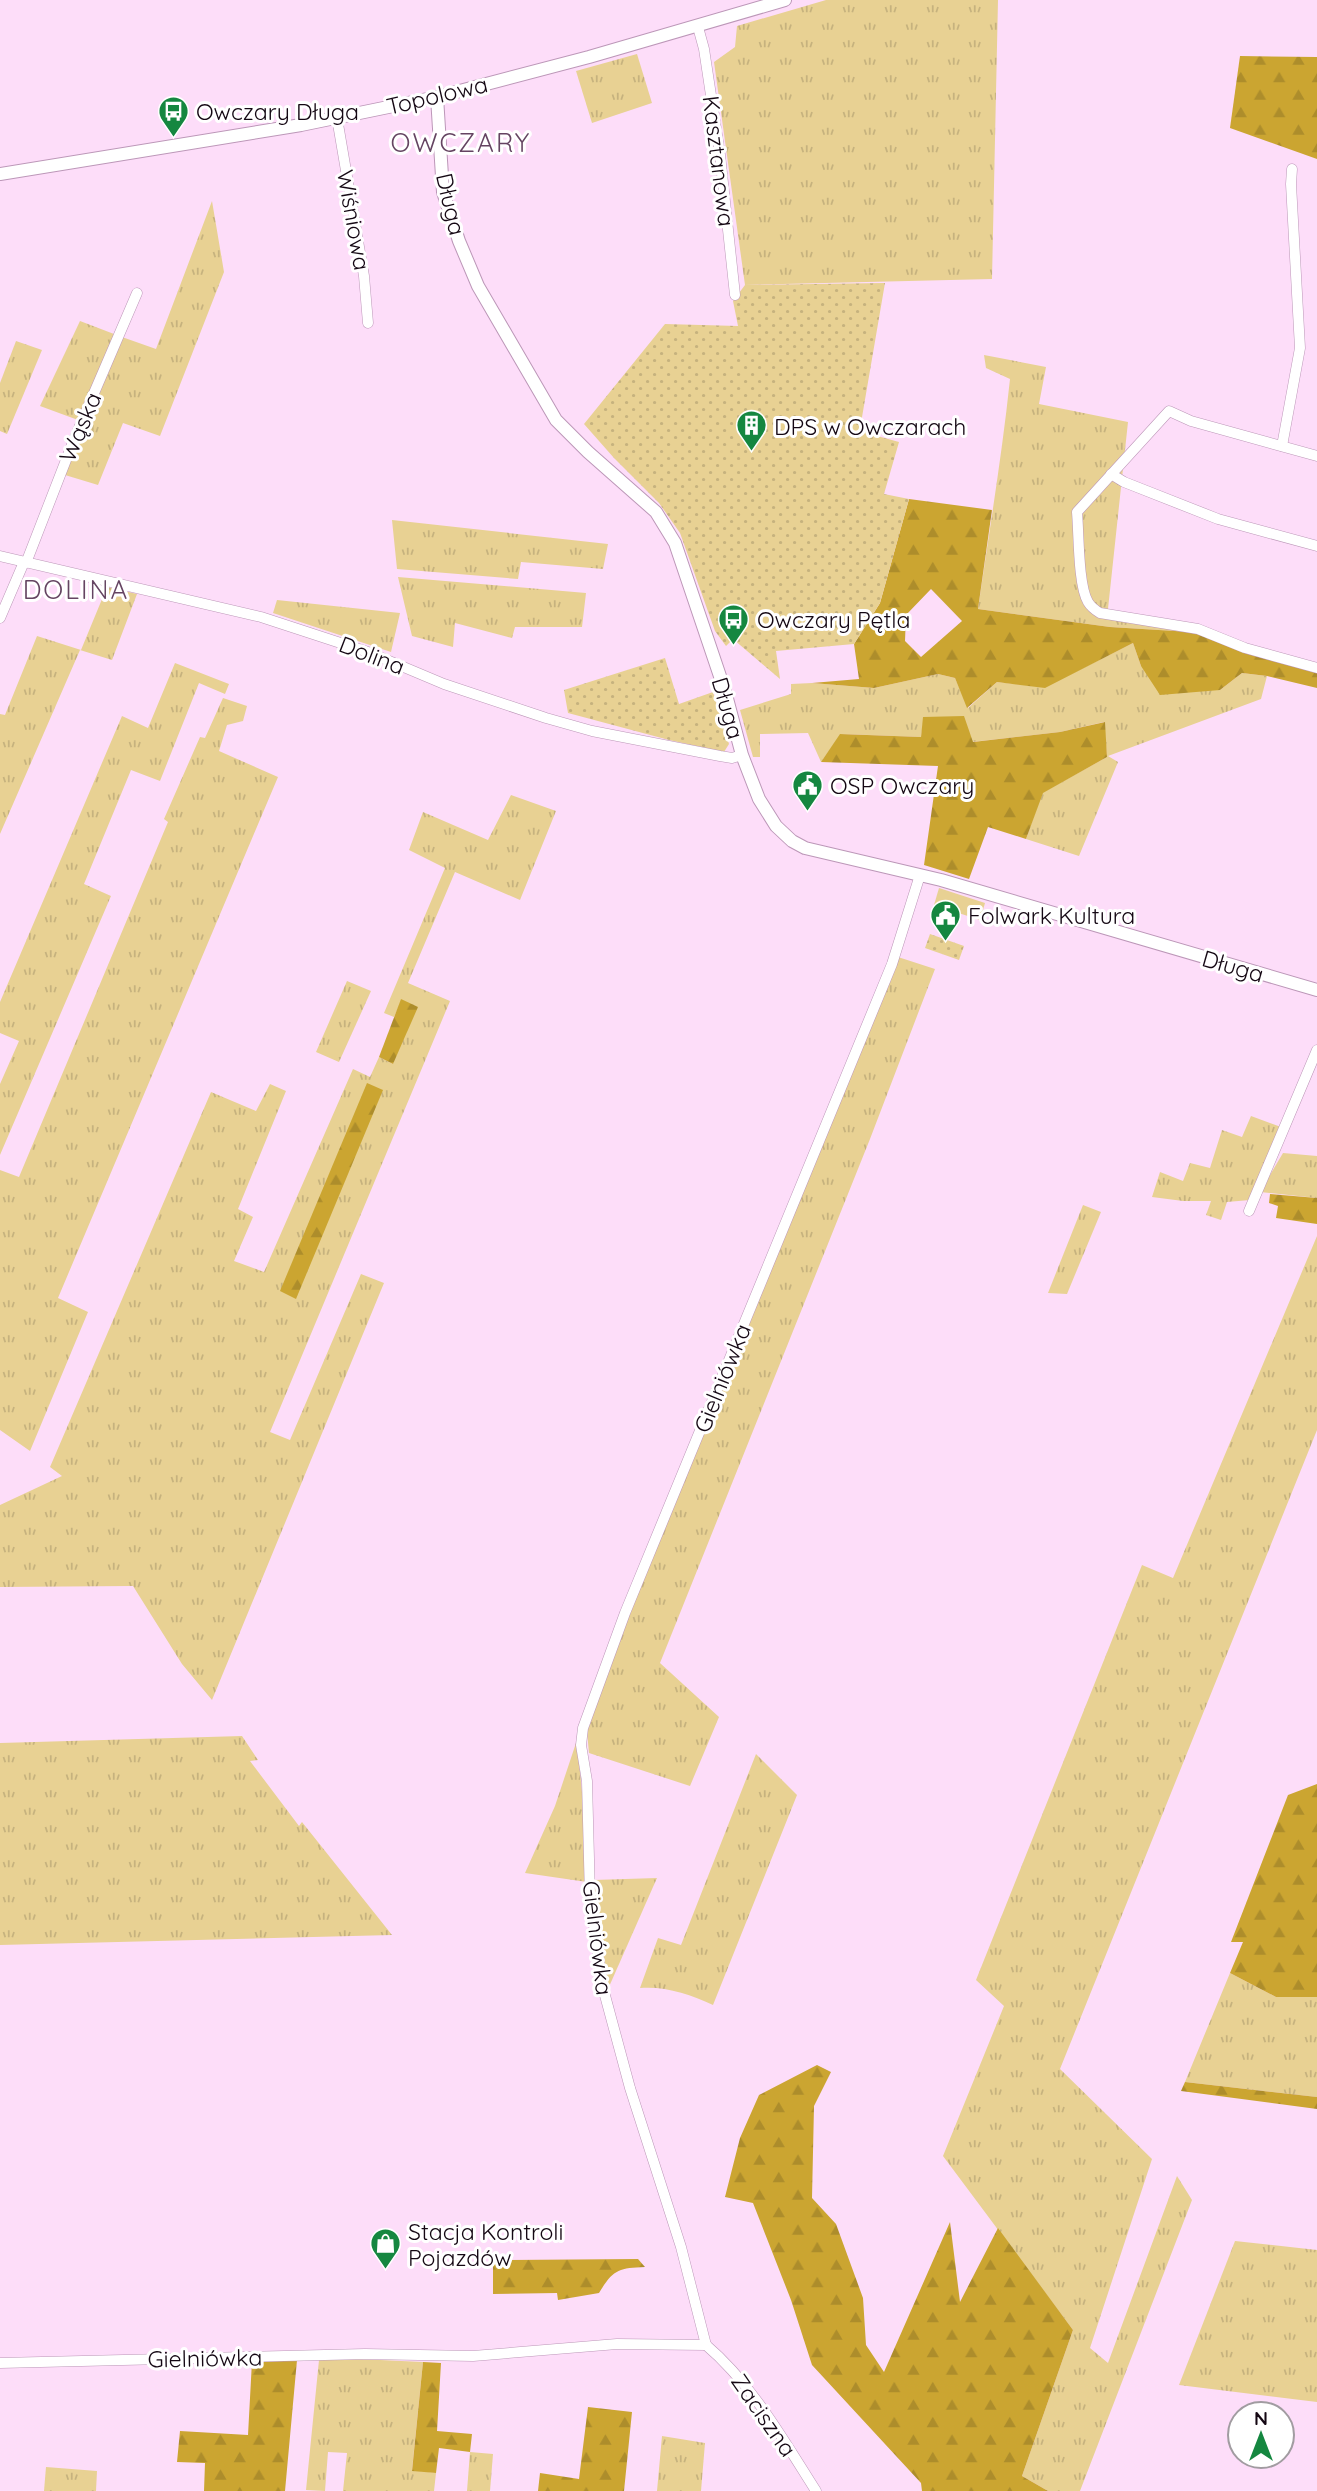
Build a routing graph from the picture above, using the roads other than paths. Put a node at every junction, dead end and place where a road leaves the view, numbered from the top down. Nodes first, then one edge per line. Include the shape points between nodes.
1 (785, 0) edge
2 (698, 27) junction
3 (437, 96) junction
4 (337, 118) junction
5 (1292, 169) dead end
6 (0, 174) edge
7 (137, 293) dead end
8 (735, 295) dead end
9 (368, 323) dead end
10 (1282, 446) junction
11 (1317, 456) edge
12 (1111, 474) junction
13 (1317, 546) edge
14 (0, 556) edge
15 (25, 562) junction
16 (0, 618) edge
17 (1317, 668) edge
18 (742, 755) junction
19 (920, 875) junction
20 (1317, 990) edge
21 (1317, 1050) edge
22 (1249, 1211) dead end
23 (706, 2345) junction
24 (0, 2363) edge
25 (816, 2491) edge

1 - 2 street, Topolowa
2 - 3 street, Topolowa
2 - 8 street, Kasztanowa via 720,155
3 - 4 street, Topolowa
3 - 18 street, Długa via 443,192 478,286 556,420 656,512 675,543
4 - 6 street, Topolowa
4 - 9 street, Wiśniowa
5 - 10 street via 1300,348
7 - 15 street, Wąska
10 - 11 street
10 - 12 street via 1169,411
12 - 13 street via 1218,519
12 - 17 street via 1077,512 1083,586 1092,608 1198,629
14 - 15 street, Dolina
15 - 16 street, Wąska
15 - 18 street, Dolina via 281,622 556,721 720,756
18 - 19 street, Długa via 759,799 792,841 828,855
19 - 20 street, Długa
19 - 23 street, Gielniówka via 892,964 635,1588 583,1728 590,1899 603,1988
21 - 22 street
23 - 24 street, Gielniówka via 621,2344 473,2356 365,2354
23 - 25 street, Zaciszna via 725,2361 761,2408

